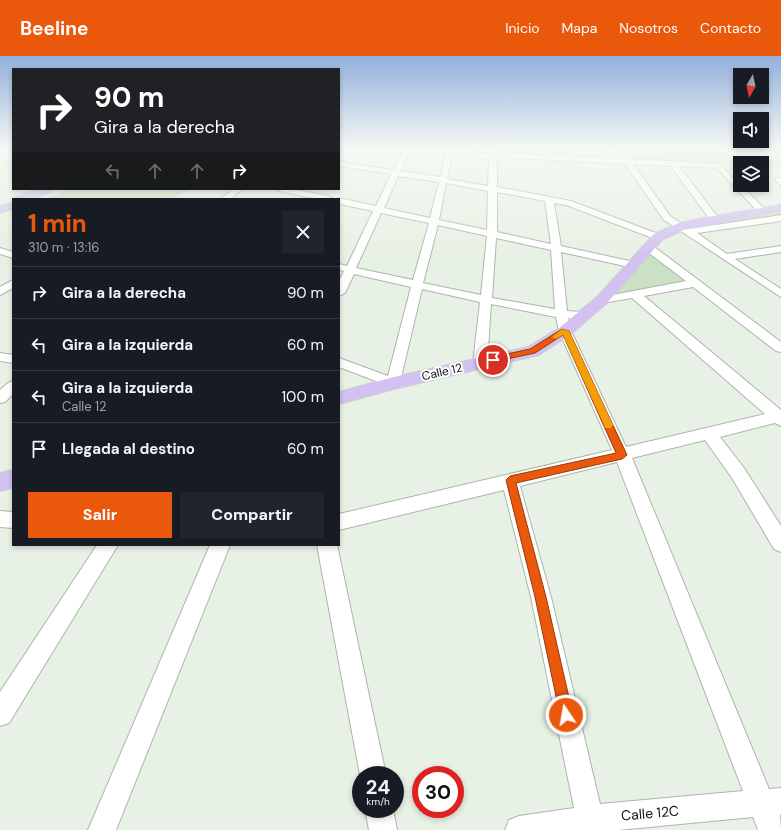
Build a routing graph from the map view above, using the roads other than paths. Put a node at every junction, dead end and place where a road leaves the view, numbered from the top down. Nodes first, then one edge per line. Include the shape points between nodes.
1 (390, 185) edge
2 (441, 185) edge
3 (472, 185) edge
4 (494, 185) edge
5 (644, 185) edge
6 (689, 185) edge
7 (737, 185) edge
8 (494, 189) junction
9 (46, 190) edge
10 (56, 190) edge
11 (237, 190) edge
12 (284, 190) edge
13 (23, 198) edge
14 (34, 198) edge
15 (226, 198) edge
16 (324, 198) edge
17 (549, 199) junction
18 (12, 201) edge
19 (340, 201) edge
20 (12, 205) edge
21 (0, 206) edge
22 (781, 208) edge
23 (0, 210) edge
24 (378, 210) junction
25 (762, 211) junction
26 (781, 218) edge
27 (714, 219) junction
28 (434, 221) junction
29 (683, 230) junction
30 (492, 233) junction
31 (658, 237) junction
32 (556, 247) junction
33 (649, 248) junction
34 (781, 249) edge
35 (0, 251) edge
36 (12, 255) edge
37 (725, 257) junction
38 (634, 265) junction
39 (344, 268) edge
40 (696, 283) junction
41 (12, 284) edge
42 (416, 284) junction
43 (340, 288) edge
44 (0, 292) edge
45 (780, 294) edge
46 (636, 295) junction
47 (486, 300) junction
48 (602, 300) junction
49 (563, 322) junction
50 (780, 346) edge
51 (0, 357) edge
52 (12, 358) edge
53 (340, 362) edge
54 (480, 363) junction
55 (394, 383) junction
56 (12, 387) edge
57 (0, 398) edge
58 (340, 398) edge
59 (780, 417) edge
60 (709, 434) junction
61 (622, 455) junction
62 (12, 479) edge
63 (510, 480) junction
64 (0, 482) edge
65 (0, 519) edge
66 (12, 520) edge
67 (340, 522) edge
68 (781, 543) edge
69 (107, 546) edge
70 (220, 546) edge
71 (327, 546) edge
72 (0, 714) edge
73 (370, 766) edge
74 (771, 802) edge
75 (381, 818) edge
76 (590, 824) edge
77 (102, 830) edge
78 (383, 830) edge
79 (519, 830) edge
80 (772, 830) edge

1 - 24 street
2 - 28 street
3 - 8 street
4 - 8 street
5 - 29 street via 667,218
6 - 27 street
7 - 25 street
8 - 17 street
8 - 30 street
9 - 13 main road
10 - 14 main road
11 - 15 street
12 - 16 street
17 - 31 street via 568,203
17 - 32 street
18 - 21 main road
19 - 24 street
20 - 23 main road
22 - 25 main road
24 - 28 street
24 - 39 street
25 - 27 main road
26 - 29 street
27 - 29 main road
28 - 30 street
28 - 42 street
29 - 31 main road
29 - 37 street
30 - 32 street
30 - 47 street
31 - 33 main road, Calle 12
32 - 38 street
32 - 49 street
33 - 38 main road, Calle 12
33 - 40 street
34 - 37 street
35 - 36 street
37 - 45 street
38 - 48 main road, Calle 12
39 - 42 street
39 - 43 street
40 - 46 street
40 - 50 street
41 - 44 street
42 - 47 street
42 - 55 street
46 - 48 street
46 - 59 street
47 - 49 street
47 - 54 street
48 - 49 main road, Calle 12 via 582,316
49 - 54 main road, Calle 12 via 533,351
49 - 61 street
51 - 52 street
53 - 55 street
54 - 55 main road, Calle 12
55 - 58 main road, Calle 12
56 - 57 street
59 - 60 street
60 - 61 street
60 - 68 street via 738,473
61 - 63 street
61 - 74 street
62 - 64 main road
63 - 67 street
63 - 76 street via 541,597
65 - 66 street
69 - 72 street
70 - 77 street
71 - 73 street
74 - 76 street, Calle 12C
74 - 80 street
75 - 78 street
76 - 79 street, Calle 12C

